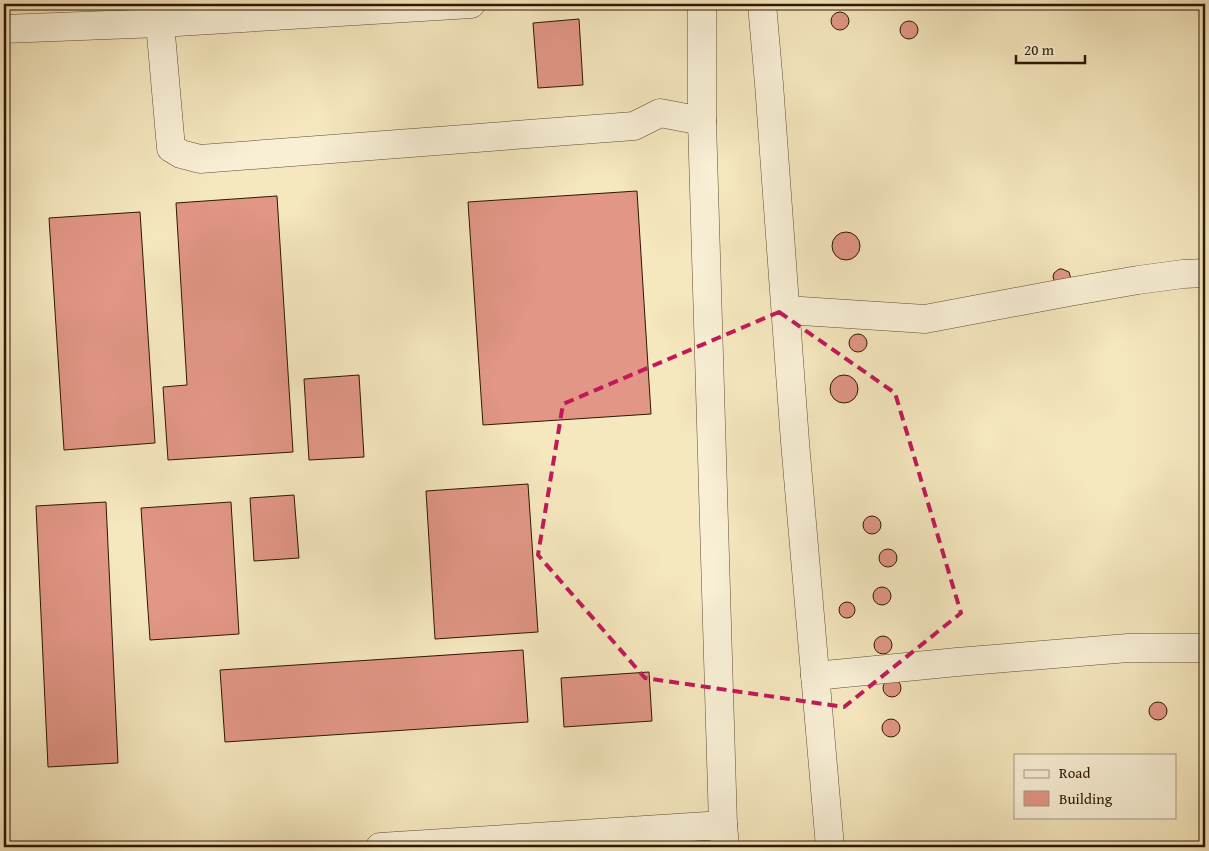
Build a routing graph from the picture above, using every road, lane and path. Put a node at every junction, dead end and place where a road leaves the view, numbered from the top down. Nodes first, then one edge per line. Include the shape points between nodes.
1 (471, 4) edge
2 (702, 4) edge
3 (762, 4) edge
4 (312, 9) edge
5 (160, 23) junction
6 (4, 29) edge
7 (702, 121) junction
8 (1205, 273) edge
9 (786, 310) junction
10 (1205, 648) edge
11 (815, 676) junction
12 (724, 836) edge
13 (505, 843) edge
14 (380, 847) edge
15 (830, 847) edge

1 - 4 street
2 - 7 street
3 - 9 street
4 - 5 street
5 - 6 street
5 - 7 street via 171,148 200,159 634,126 660,113
7 - 12 street
8 - 9 street via 1112,285 925,320
9 - 11 street
10 - 11 street via 1128,648
11 - 15 street
12 - 13 street
13 - 14 street

